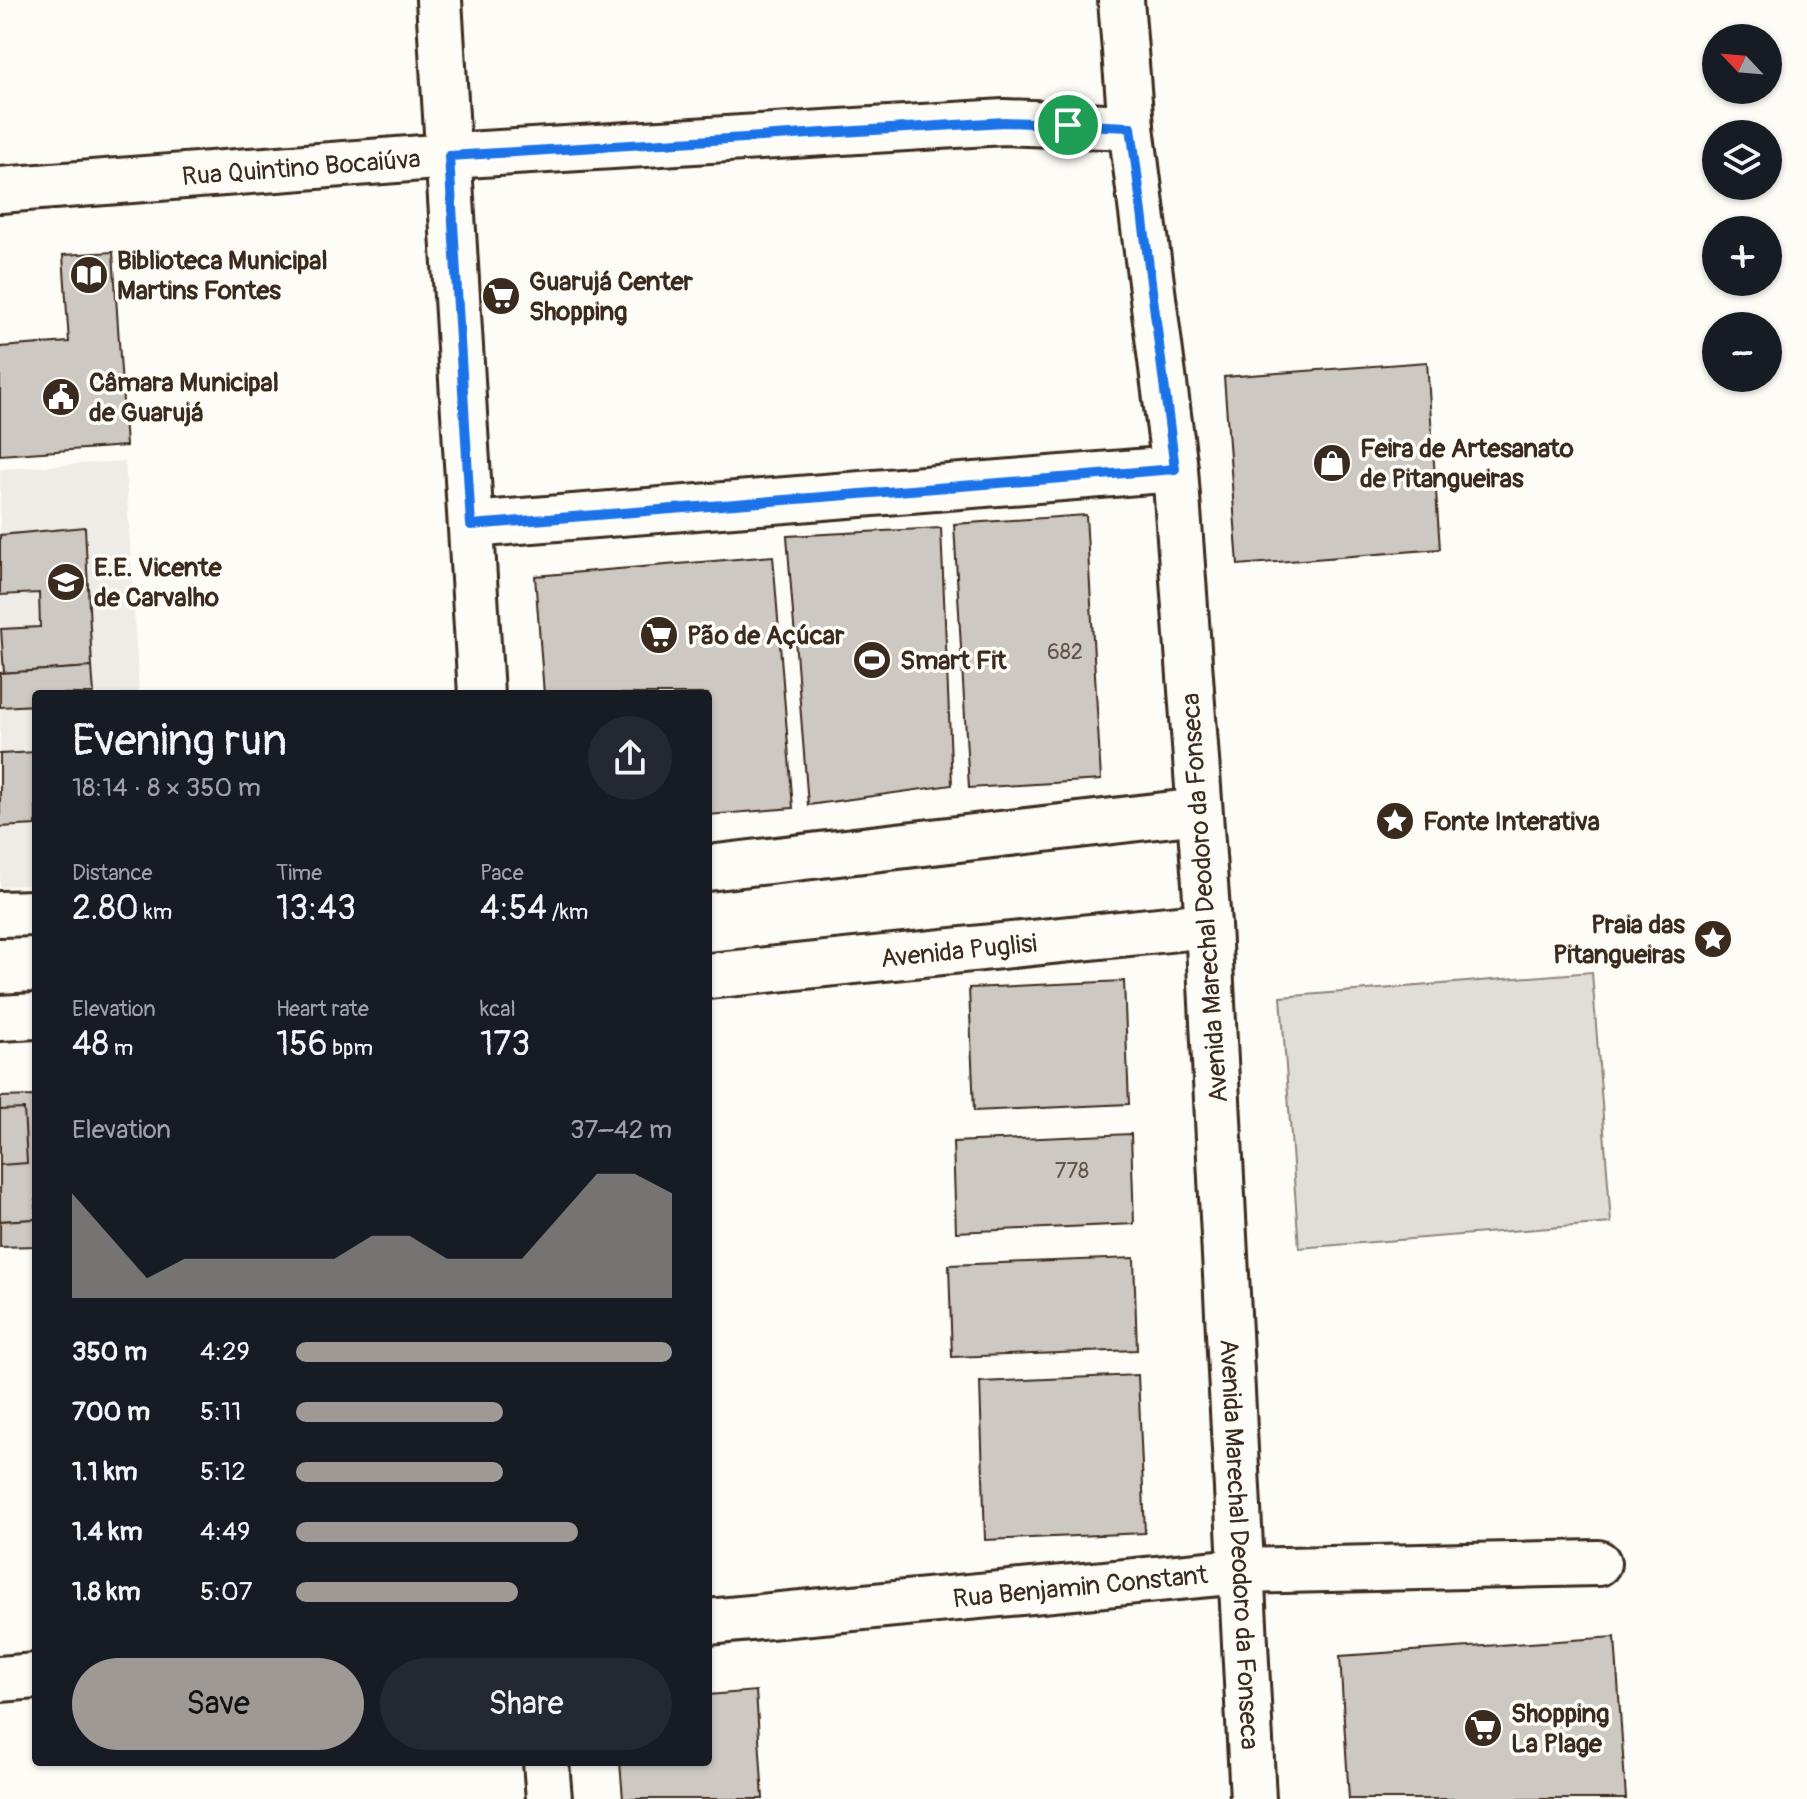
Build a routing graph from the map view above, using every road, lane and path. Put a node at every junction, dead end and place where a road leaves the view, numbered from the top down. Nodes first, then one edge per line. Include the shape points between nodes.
1 (439, 0) edge
2 (1121, 0) edge
3 (1131, 127) junction
4 (449, 156) junction
5 (0, 190) edge
6 (1175, 469) junction
7 (471, 525) junction
8 (481, 690) edge
9 (1199, 811) junction
10 (712, 868) edge
11 (32, 913) edge
12 (0, 914) edge
13 (1208, 925) junction
14 (712, 976) edge
15 (32, 1016) edge
16 (0, 1018) edge
17 (1598, 1563) dead end
18 (1240, 1571) junction
19 (712, 1622) edge
20 (32, 1676) edge
21 (0, 1679) edge
22 (546, 1766) edge
23 (549, 1799) edge
24 (1253, 1799) edge

1 - 4 street
2 - 3 street, Avenida Marechal Deodoro da Fonseca
3 - 4 street, Rua Quintino Bocaiúva via 1004,122
3 - 6 street, Avenida Marechal Deodoro da Fonseca
4 - 5 street, Rua Quintino Bocaiúva
4 - 7 street
6 - 7 street
6 - 9 street, Avenida Marechal Deodoro da Fonseca
7 - 8 street
9 - 10 street
9 - 13 street, Avenida Marechal Deodoro da Fonseca
11 - 12 street
13 - 14 street, Avenida Puglisi
13 - 18 street, Avenida Marechal Deodoro da Fonseca
15 - 16 street
17 - 18 street, Rua Benjamin Constant
18 - 19 street, Rua Benjamin Constant
18 - 24 street, Avenida Marechal Deodoro da Fonseca
20 - 21 street
22 - 23 street

